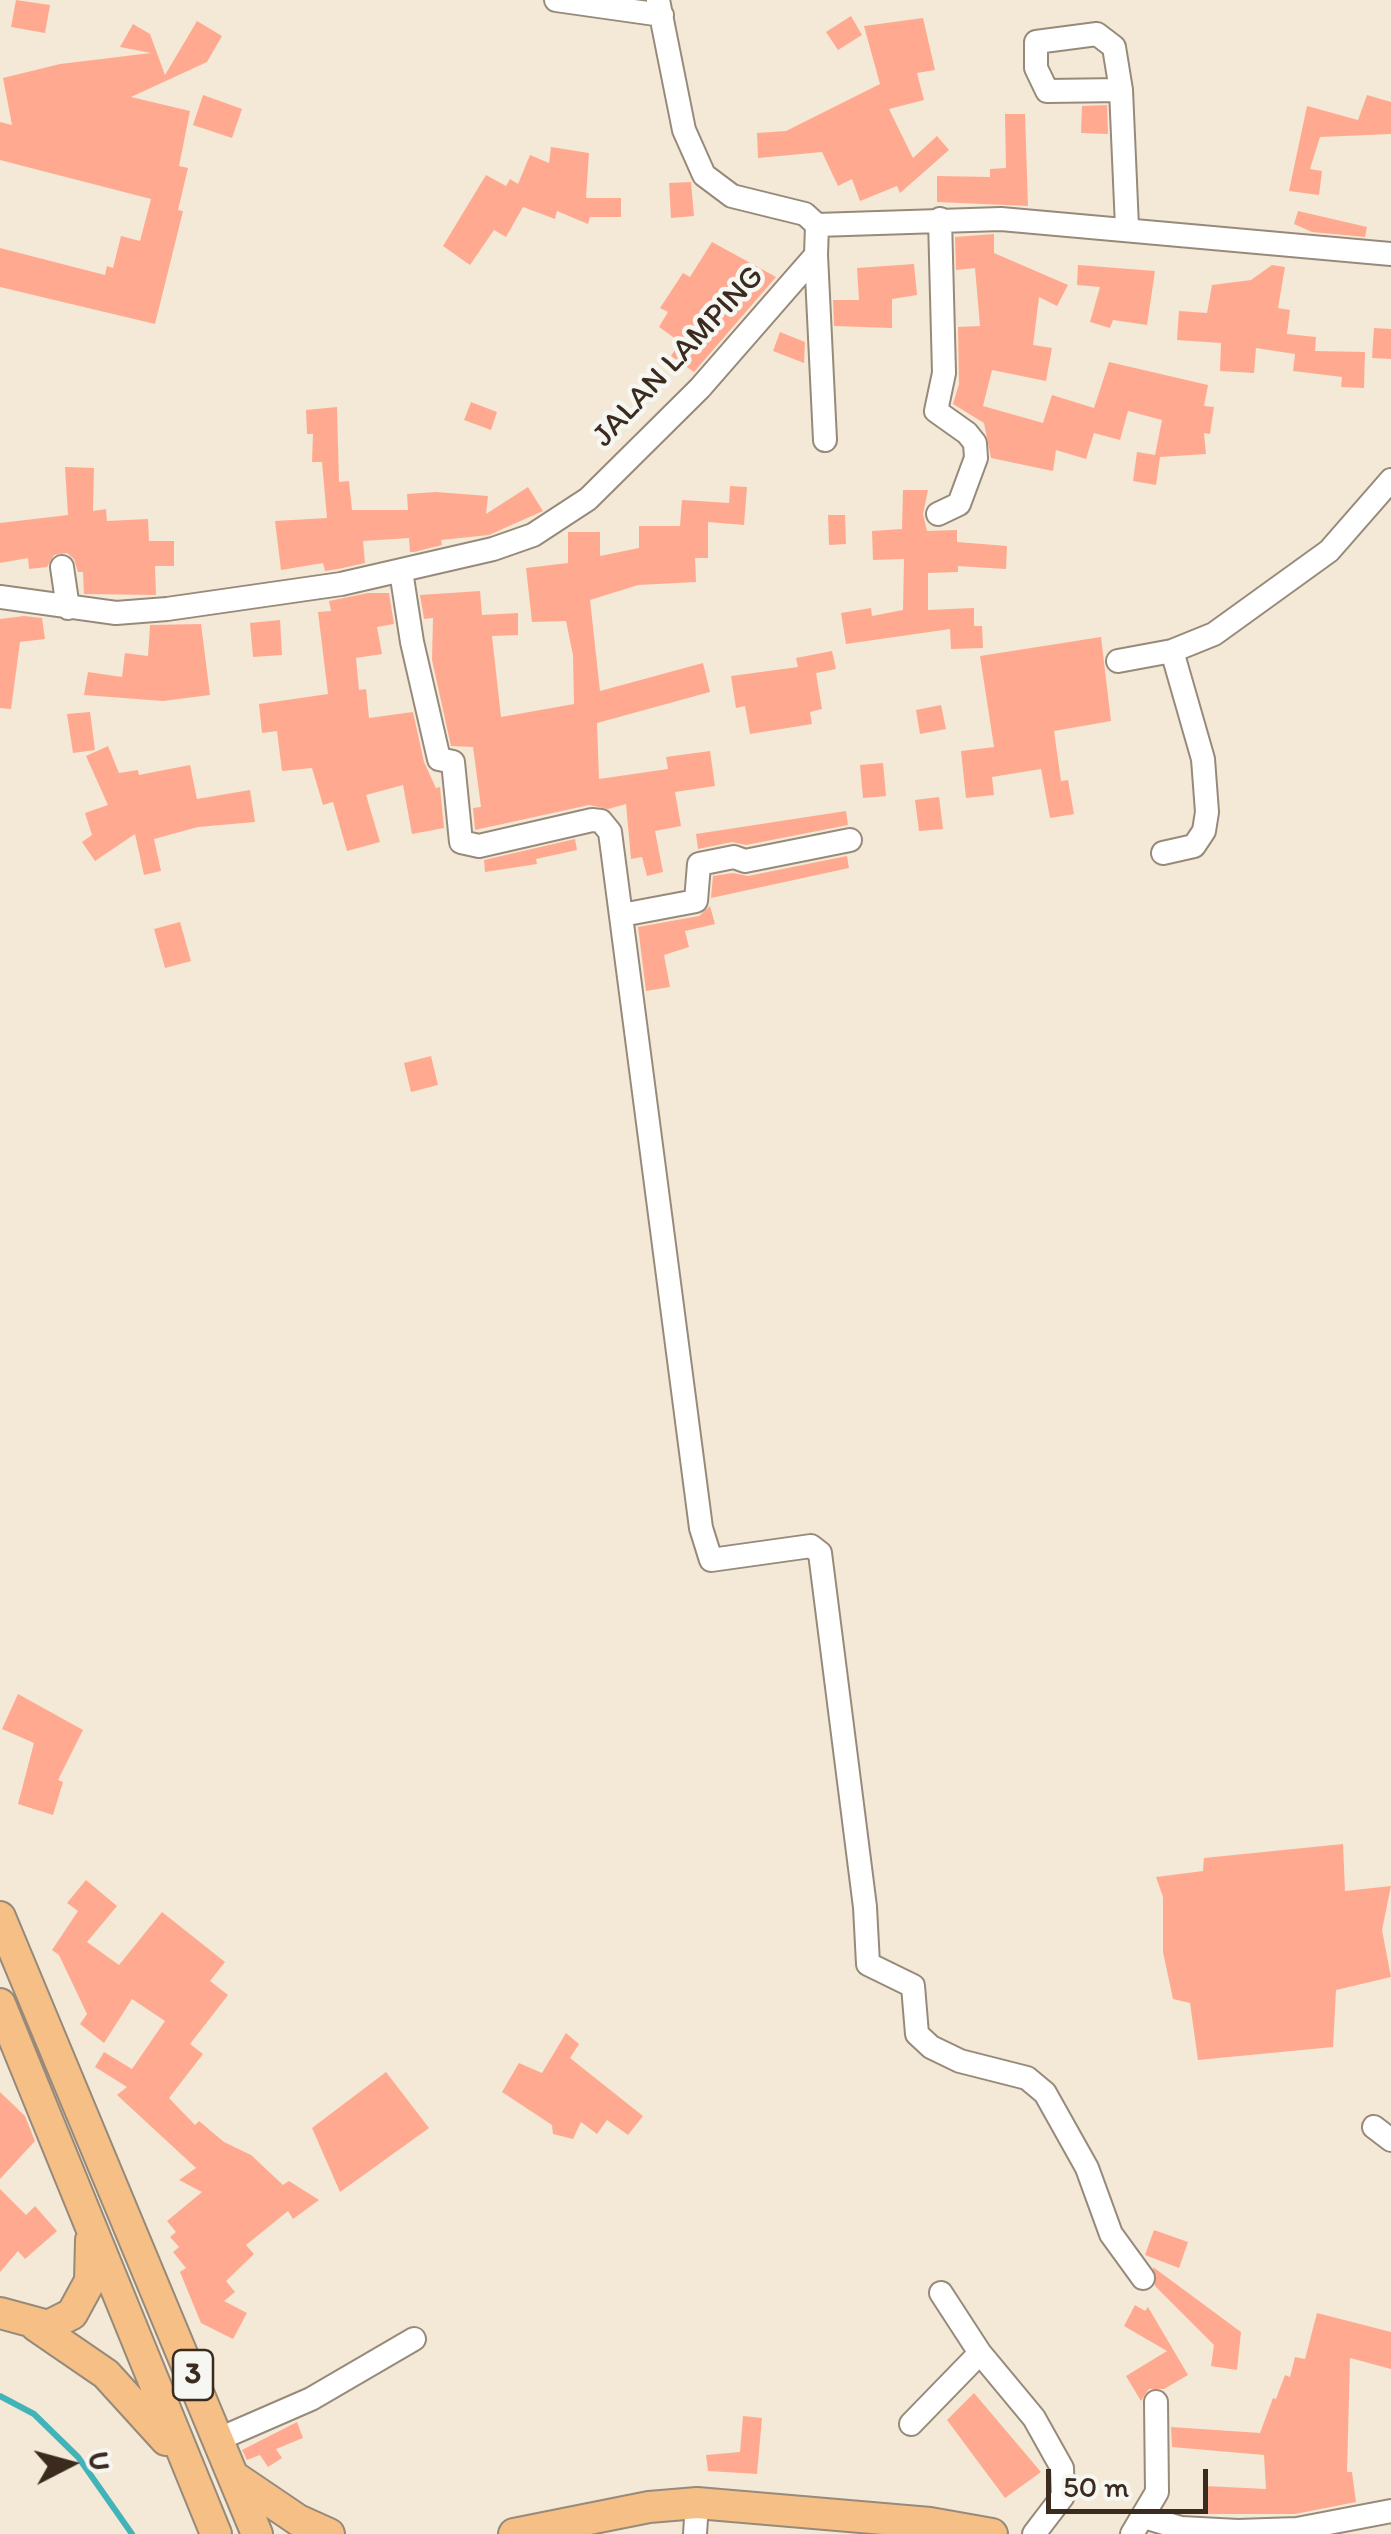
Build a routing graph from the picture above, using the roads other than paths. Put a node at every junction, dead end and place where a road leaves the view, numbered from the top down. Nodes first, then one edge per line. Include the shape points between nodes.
1 (556, 0) edge
2 (660, 7) edge
3 (1120, 90) dead end
4 (940, 219) junction
5 (817, 225) junction
6 (1127, 227) junction
7 (816, 254) junction
8 (1391, 254) edge
9 (824, 440) dead end
10 (1391, 480) edge
11 (938, 514) dead end
12 (62, 567) dead end
13 (401, 571) junction
14 (0, 596) edge
15 (68, 608) junction
16 (1172, 651) junction
17 (1118, 662) dead end
18 (850, 840) dead end
19 (1163, 853) dead end
20 (622, 915) junction
21 (0, 1917) edge
22 (0, 2004) edge
23 (90, 2227) junction
24 (1143, 2278) dead end
25 (941, 2293) dead end
26 (0, 2313) edge
27 (36, 2326) junction
28 (414, 2339) dead end
29 (980, 2353) junction
30 (1156, 2402) dead end
31 (911, 2424) dead end
32 (219, 2439) junction
33 (236, 2478) junction
34 (194, 2479) junction
35 (697, 2503) junction
36 (1391, 2510) edge
37 (1138, 2525) edge
38 (216, 2534) edge
39 (257, 2534) edge
40 (330, 2534) edge
41 (514, 2534) edge
42 (694, 2534) edge
43 (992, 2534) edge
44 (1034, 2534) edge

1 - 2 street
2 - 5 street via 684,130 704,175 732,196 805,214
3 - 6 street
4 - 5 street
4 - 6 street
4 - 11 street via 944,372 936,410 967,433 976,458 960,504
5 - 7 street
6 - 8 street
7 - 9 street
7 - 13 street, JALAN LAMPING via 700,388 564,518 492,549
10 - 16 street via 1329,551 1214,634
12 - 15 street
13 - 15 street, JALAN LAMPING via 167,610
13 - 20 street via 439,758 453,762 462,842 472,847 600,821 610,832
14 - 15 street, JALAN LAMPING
16 - 17 street
16 - 19 street via 1203,759 1207,812 1194,846
18 - 20 street via 699,864 696,900
20 - 24 street via 686,1438 708,1556 818,1550 868,1964 913,1986 918,2034 931,2048 1027,2078 1045,2093 1087,2168 1111,2234
21 - 32 main road, 3
22 - 23 main road, 3
23 - 27 main road via 90,2281 81,2302 60,2323
23 - 34 main road, 3
25 - 29 street
26 - 27 main road
27 - 34 main road via 140,2406
28 - 32 street via 311,2399
29 - 31 street
29 - 44 street via 1034,2418 1065,2477 1064,2496
30 - 37 street via 1158,2492
32 - 33 main road, 3
33 - 39 main road, 3
33 - 40 main road
34 - 38 main road, 3
35 - 41 main road via 649,2506
35 - 42 street
35 - 43 main road
36 - 37 street via 1321,2526 1238,2531

